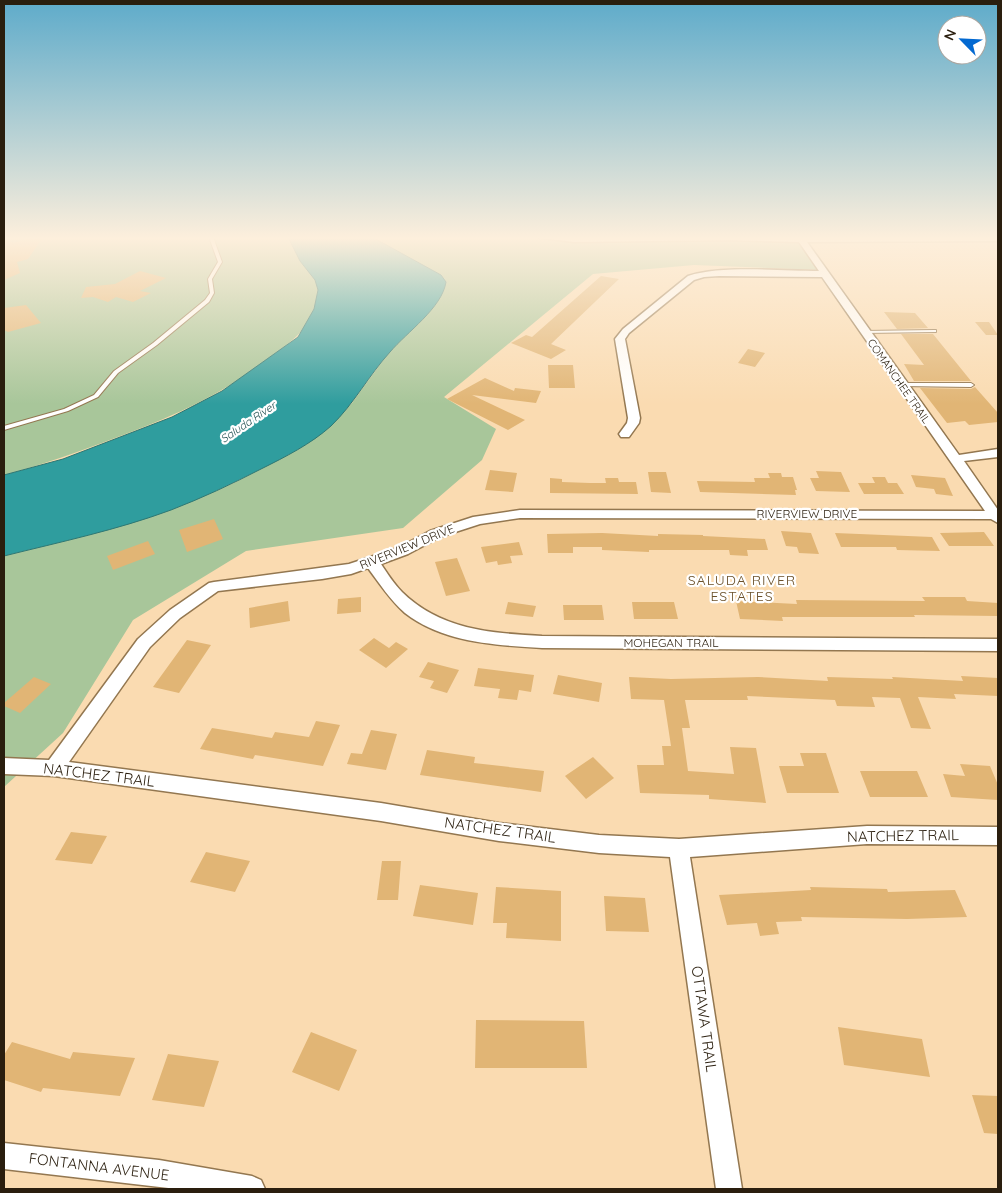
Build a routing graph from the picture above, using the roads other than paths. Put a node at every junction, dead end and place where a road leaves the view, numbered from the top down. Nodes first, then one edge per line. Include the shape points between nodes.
1 (212, 293) edge
2 (673, 293) edge
3 (837, 293) edge
4 (934, 331) dead end
5 (864, 332) junction
6 (902, 385) junction
7 (971, 385) dead end
8 (4, 428) edge
9 (626, 434) dead end
10 (998, 453) edge
11 (954, 459) junction
12 (996, 517) edge
13 (372, 563) junction
14 (998, 645) edge
15 (4, 766) edge
16 (54, 768) junction
17 (998, 836) edge
18 (678, 848) junction
19 (4, 1156) edge
20 (252, 1189) edge
21 (729, 1189) edge

1 - 8 lane via 154,344 116,372 96,396 66,410
2 - 9 street via 620,339 634,418
3 - 5 street, COMANCHEE TRAIL
4 - 5 lane
5 - 6 street, COMANCHEE TRAIL
6 - 7 lane
6 - 11 street, COMANCHEE TRAIL
10 - 11 street
11 - 12 street, COMANCHEE TRAIL
12 - 13 street, RIVERVIEW DRIVE via 520,514 478,520 444,531
13 - 14 street, MOHEGAN TRAIL via 396,595 420,615 452,631 487,639
13 - 16 street, RIVERVIEW DRIVE via 322,574 214,587 175,614 144,643
15 - 16 street, NATCHEZ TRAIL
16 - 18 street, NATCHEZ TRAIL via 381,812 499,832 599,844
17 - 18 street, NATCHEZ TRAIL via 867,835
18 - 21 street, OTTAWA TRAIL
19 - 20 street, FONTANNA AVENUE via 160,1173

